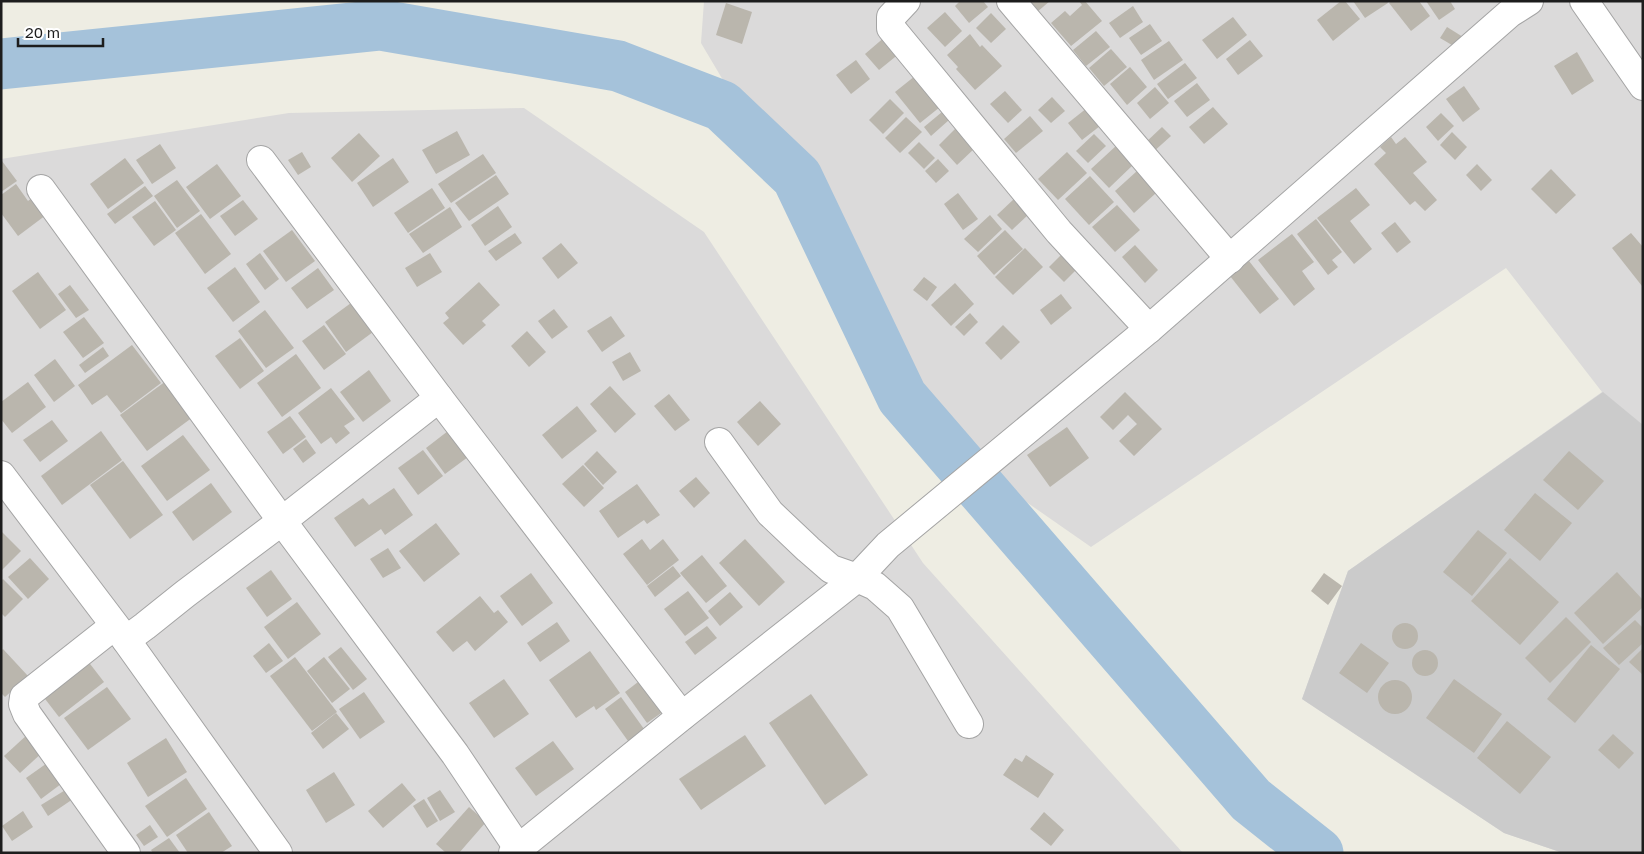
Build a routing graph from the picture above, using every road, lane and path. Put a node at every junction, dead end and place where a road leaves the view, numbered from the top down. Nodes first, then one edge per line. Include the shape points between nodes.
1 (906, 1) edge
2 (1011, 1) edge
3 (1529, 1) edge
4 (1584, 1) edge
5 (1643, 86) edge
6 (262, 160) dead end
7 (41, 189) dead end
8 (1230, 259) junction
9 (1149, 329) junction
10 (439, 398) junction
11 (719, 442) dead end
12 (1, 475) edge
13 (282, 521) junction
14 (857, 578) junction
15 (120, 633) junction
16 (682, 716) junction
17 (969, 724) dead end
18 (515, 850) edge
19 (126, 853) edge
20 (278, 853) edge

1 - 9 street via 892,17 890,28 1059,232
2 - 8 street
3 - 8 street via 1510,13
4 - 5 street
6 - 10 street
7 - 13 street
8 - 9 street
9 - 14 street via 888,545
10 - 13 street
10 - 16 street
11 - 14 street via 770,513 831,570
12 - 15 street
13 - 15 street via 185,594
13 - 18 street via 455,754
14 - 16 street
14 - 17 street via 875,586 900,608
15 - 19 street via 24,697 23,704
15 - 20 street
16 - 18 street

